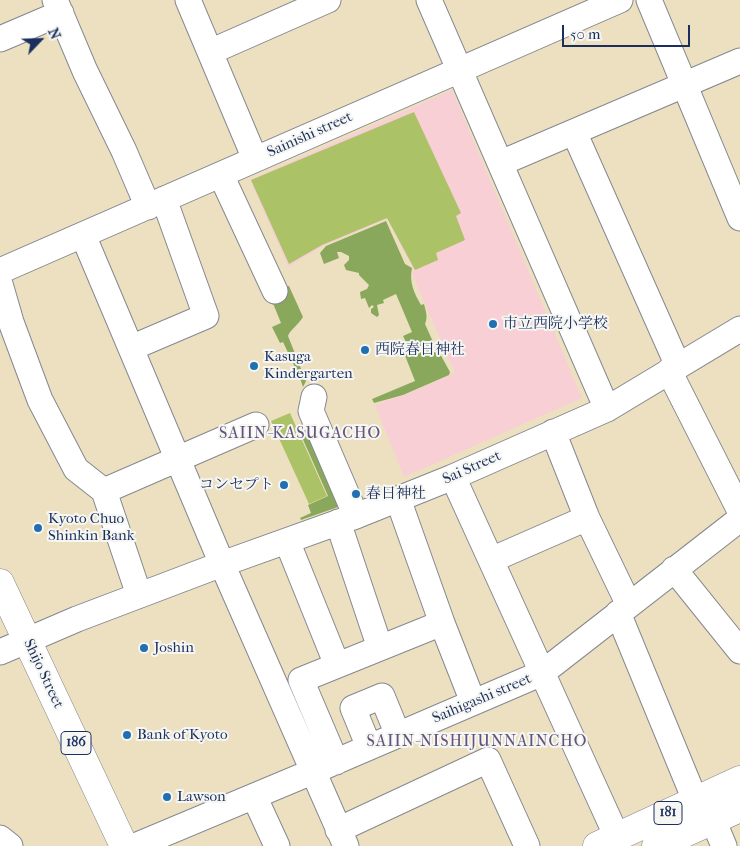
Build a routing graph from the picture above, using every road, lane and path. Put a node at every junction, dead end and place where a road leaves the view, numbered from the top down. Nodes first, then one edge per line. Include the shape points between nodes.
1 (188, 0) edge
2 (328, 0) edge
3 (429, 0) edge
4 (649, 0) edge
5 (615, 1) edge
6 (58, 7) edge
7 (0, 39) edge
8 (210, 52) junction
9 (740, 61) edge
10 (460, 70) junction
11 (685, 86) junction
12 (574, 132) junction
13 (255, 159) junction
14 (501, 163) junction
15 (221, 175) junction
16 (734, 185) edge
17 (156, 203) junction
18 (740, 217) edge
19 (83, 235) junction
20 (0, 271) edge
21 (0, 284) edge
22 (275, 291) dead end
23 (740, 329) edge
24 (131, 348) junction
25 (674, 369) junction
26 (314, 398) dead end
27 (607, 409) junction
28 (256, 425) dead end
29 (553, 432) junction
30 (178, 459) junction
31 (453, 477) junction
32 (733, 480) edge
33 (104, 491) junction
34 (398, 499) junction
35 (740, 511) edge
36 (587, 518) junction
37 (347, 519) junction
38 (740, 519) edge
39 (287, 541) junction
40 (491, 560) junction
41 (222, 564) junction
42 (674, 569) junction
43 (0, 583) edge
44 (139, 595) junction
45 (624, 609) junction
46 (442, 623) junction
47 (28, 641) junction
48 (380, 648) junction
49 (0, 652) edge
50 (740, 652) edge
51 (337, 666) junction
52 (542, 673) junction
53 (473, 702) junction
54 (398, 734) junction
55 (369, 748) junction
56 (325, 767) junction
57 (740, 780) edge
58 (254, 796) junction
59 (695, 800) junction
60 (740, 808) edge
61 (713, 820) junction
62 (0, 838) edge
63 (342, 838) edge
64 (607, 841) edge
65 (10, 846) edge
66 (124, 846) edge
67 (135, 846) edge
68 (277, 846) edge
69 (527, 846) edge
70 (656, 846) edge
71 (724, 846) edge

1 - 8 street
2 - 8 street
3 - 10 street
4 - 11 street
5 - 10 street, Sainishi street
6 - 7 street
6 - 17 street via 124,151
8 - 13 street
9 - 11 street
10 - 13 street, Sainishi street
10 - 14 street
11 - 12 street
11 - 16 street
12 - 14 street
12 - 25 street
13 - 15 street, Sainishi street
14 - 27 street
15 - 17 street, Sainishi street
15 - 22 street
16 - 18 street
17 - 19 street, Sainishi street
17 - 24 street via 206,316
19 - 20 street, Sainishi street
19 - 24 street
21 - 33 street via 40,400 76,469
23 - 25 street, Sai Street
24 - 30 street
25 - 27 street, Sai Street
25 - 32 street
26 - 37 street via 311,411
27 - 29 street, Sai Street
28 - 30 street
29 - 31 street, Sai Street
29 - 36 street
30 - 33 street
30 - 41 street
31 - 34 street, Sai Street
31 - 40 street
32 - 35 street
33 - 44 street
34 - 37 street, Sai Street
34 - 46 street
36 - 40 street
36 - 45 street
37 - 39 street, Sai Street
37 - 48 street
38 - 42 street, Saihigashi street
39 - 41 street, Sai Street
39 - 51 street
40 - 52 street
41 - 44 street, Sai Street
41 - 56 street
42 - 45 street, Saihigashi street
42 - 50 street
43 - 47 main road, Shijo Street / 186
44 - 47 street
45 - 52 street, Saihigashi street
45 - 59 street
46 - 48 street
46 - 53 street
47 - 49 street
47 - 66 main road, Shijo Street / 186
48 - 51 street
51 - 56 street via 301,680
52 - 53 street, Saihigashi street
52 - 64 street
53 - 54 street, Saihigashi street
54 - 55 street, Saihigashi street
54 - 55 street via 382,696 353,708
55 - 56 street, Saihigashi street
56 - 58 street, Saihigashi street
56 - 63 street
57 - 59 main road, 181
58 - 67 street, Saihigashi street
58 - 68 street
59 - 64 main road, 181
60 - 61 main road, 181
61 - 70 main road, 181
61 - 71 street
62 - 65 street
63 - 69 street via 488,760

